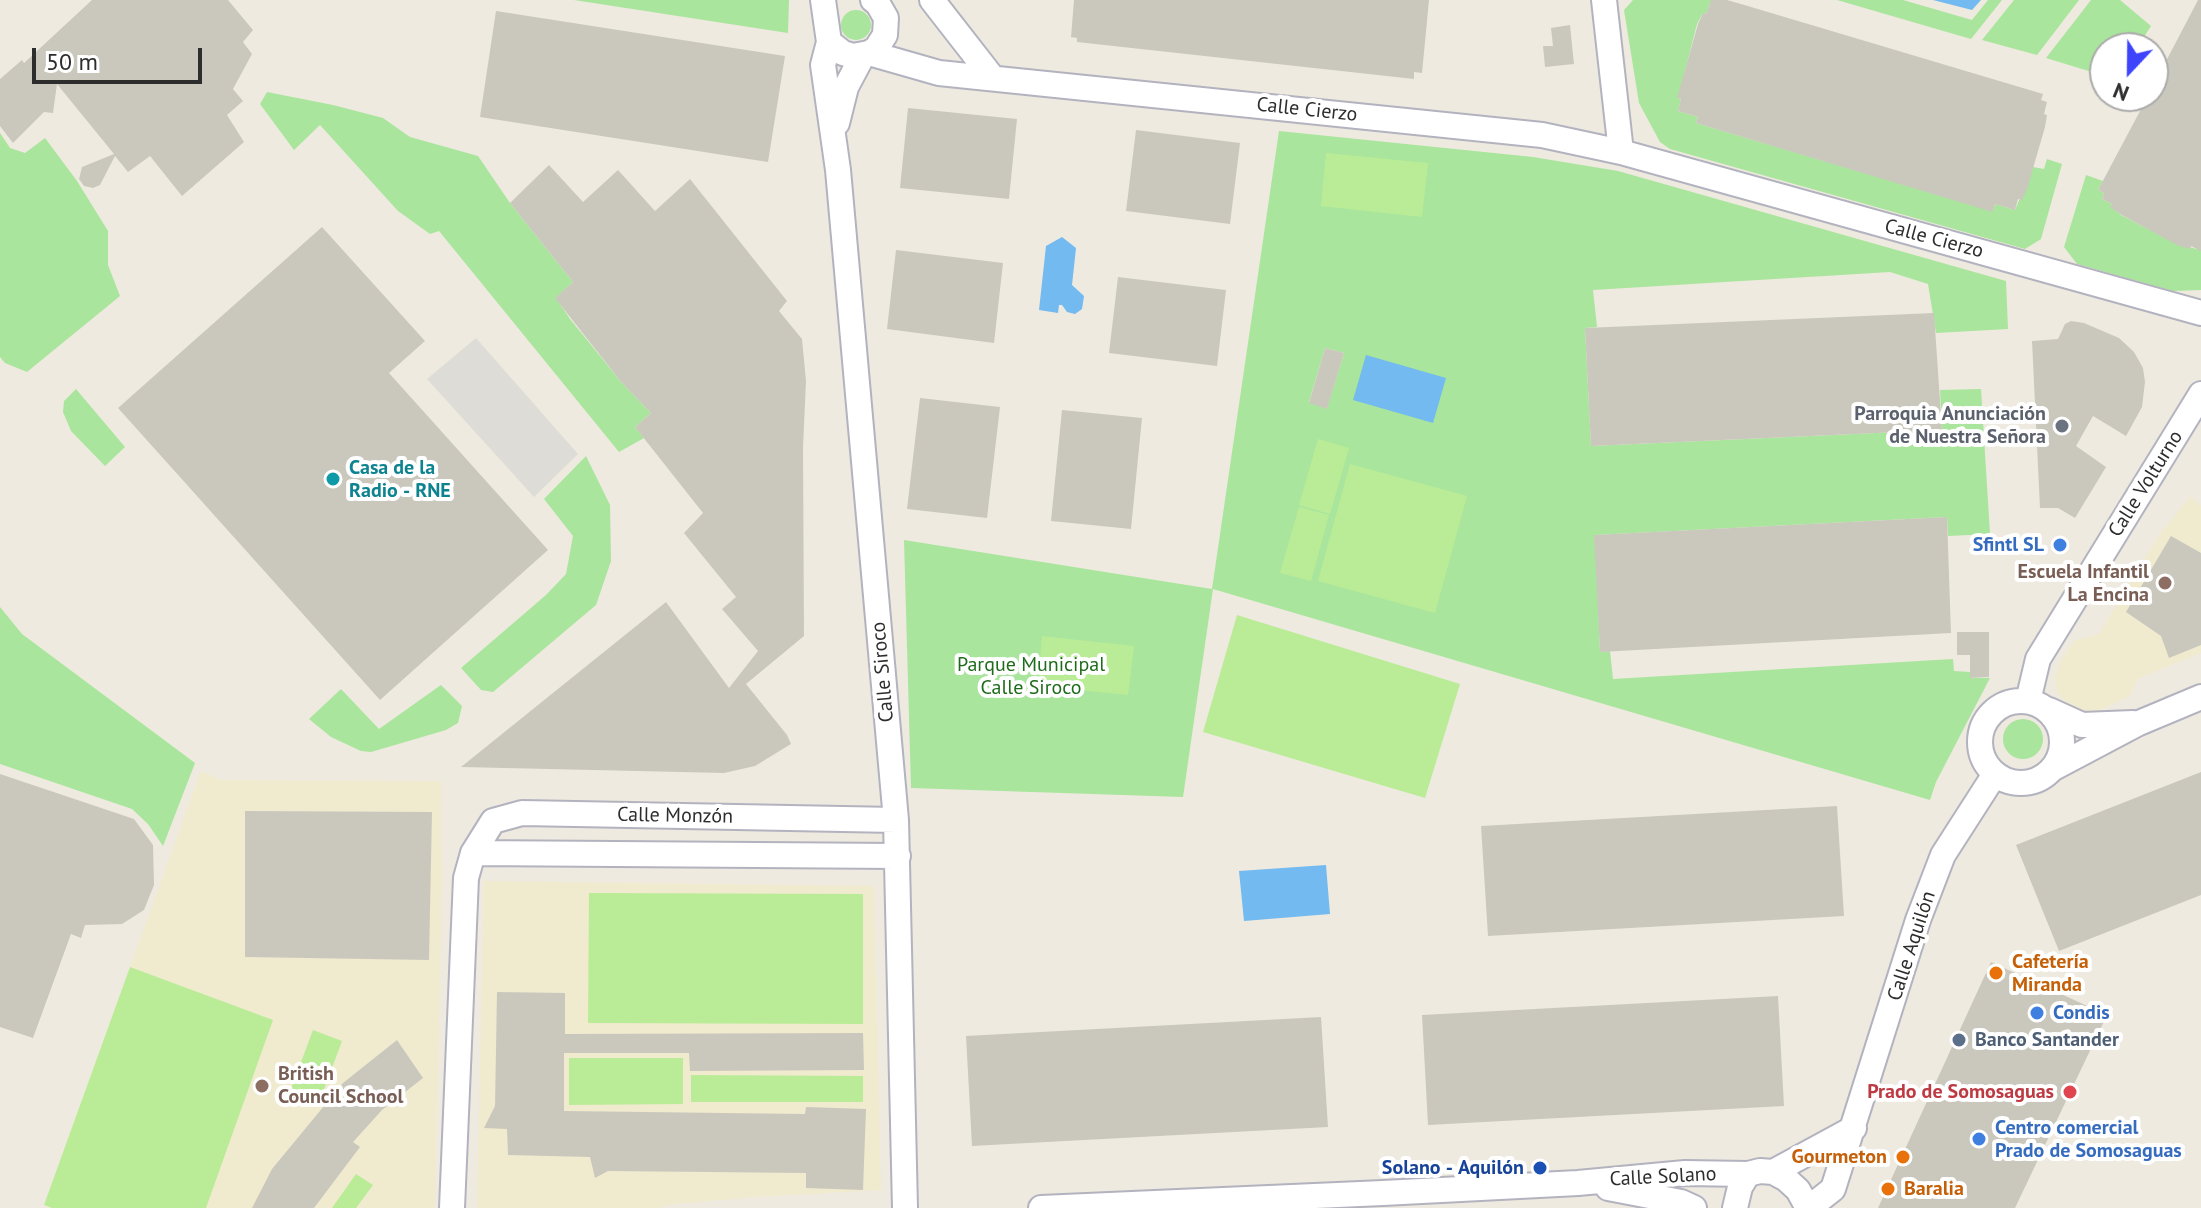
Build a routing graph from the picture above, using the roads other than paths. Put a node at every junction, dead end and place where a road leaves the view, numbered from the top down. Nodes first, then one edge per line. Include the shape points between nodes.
1 (839, 0) edge
2 (932, 0) edge
3 (1604, 0) edge
4 (876, 1) edge
5 (826, 22) edge
6 (866, 54) junction
7 (992, 77) junction
8 (833, 138) junction
9 (1621, 152) junction
10 (2201, 313) edge
11 (2201, 394) edge
12 (2201, 697) edge
13 (2037, 705) junction
14 (2139, 723) junction
15 (2054, 768) junction
16 (1995, 774) junction
17 (896, 820) junction
18 (473, 853) junction
19 (898, 856) junction
20 (1854, 1128) junction
21 (1773, 1172) junction
22 (1748, 1174) junction
23 (1578, 1183) junction
24 (452, 1208) edge
25 (905, 1208) edge
26 (1041, 1208) edge
27 (1694, 1208) edge
28 (1735, 1208) edge
29 (1808, 1208) edge

1 - 5 street
2 - 7 street
3 - 9 street
4 - 6 street, Calle Siroco via 886,18 885,35
5 - 6 street, Calle Cierzo via 843,53
5 - 8 street, Calle Siroco via 823,65
6 - 7 street, Calle Cierzo via 939,73
6 - 8 street, Calle Siroco via 846,87
7 - 9 street, Calle Cierzo via 1542,135
8 - 17 street, Calle Siroco
9 - 10 street, Calle Cierzo
11 - 13 street, Calle Volturno via 2038,659
12 - 14 street
13 - 14 street via 2082,725
13 - 15 street via 2061,730 2063,743
13 - 16 street via 2015,701 1991,714 1984,725 1981,751
14 - 15 street
15 - 16 street via 2032,782 2007,781
16 - 20 street, Calle Aquilón via 1943,855
17 - 18 street, Calle Monzón via 522,813 493,821
17 - 19 street, Calle Siroco
18 - 19 street, Calle Monzón
18 - 24 street, Calle Monzón via 466,878
19 - 25 street, Calle Siroco
20 - 21 street
20 - 29 street, Calle Aquilón via 1833,1189
21 - 22 street, Calle Solano
21 - 29 street via 1798,1190
22 - 23 street, Calle Solano via 1685,1173
22 - 28 street, Calle Solano
23 - 26 street, Calle Solano
23 - 27 street, Calle Solano

